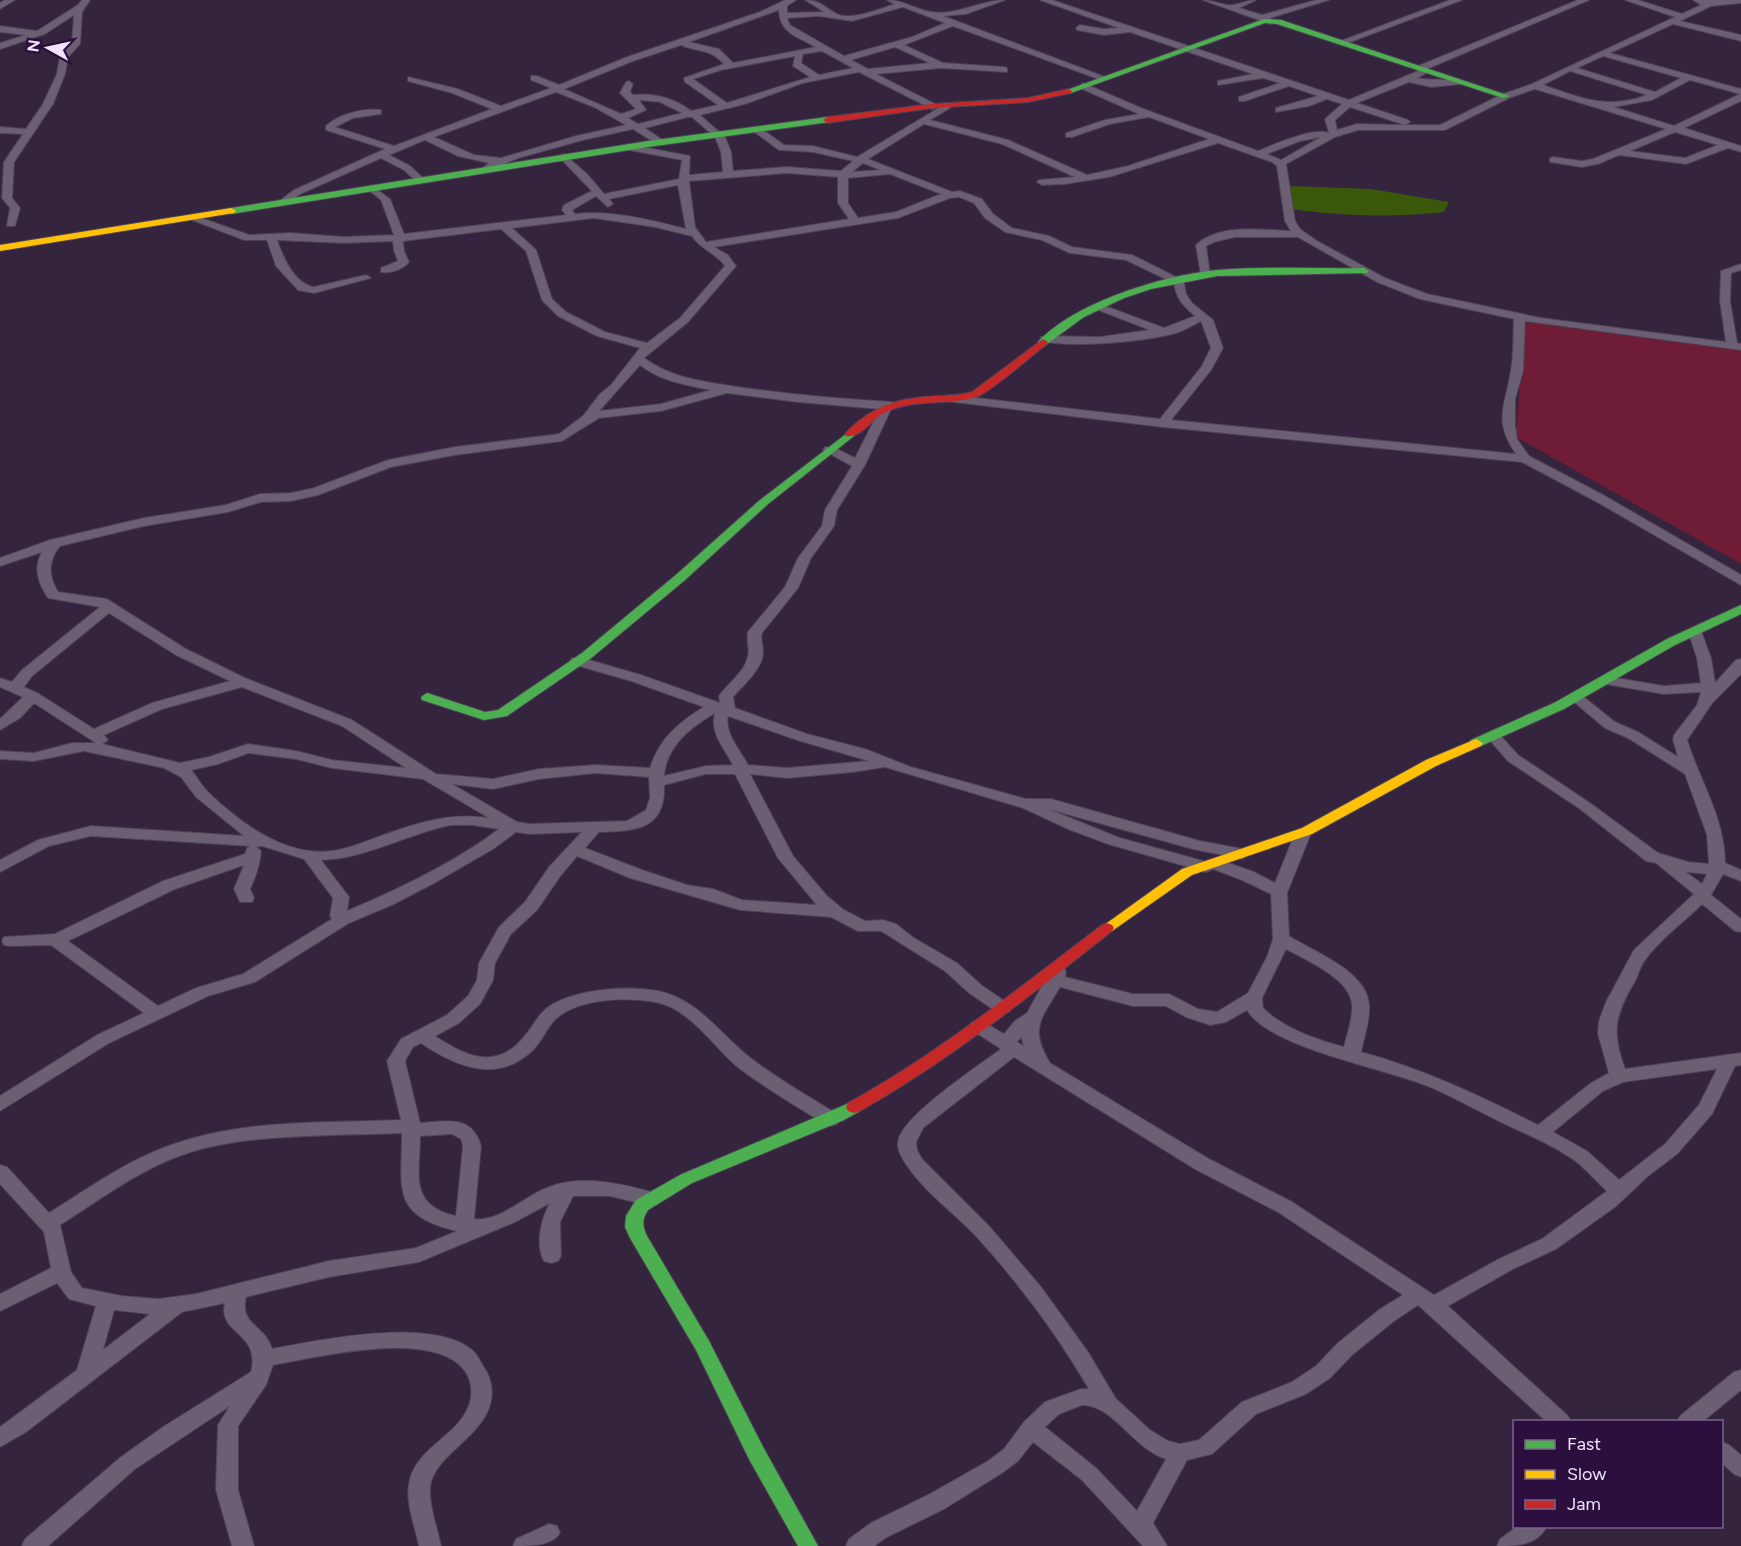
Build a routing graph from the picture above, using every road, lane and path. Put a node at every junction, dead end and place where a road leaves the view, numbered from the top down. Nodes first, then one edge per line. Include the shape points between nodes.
1 (11, 0) edge
2 (792, 0) edge
3 (809, 0) edge
4 (891, 0) edge
5 (966, 0) edge
6 (1001, 0) edge
7 (1046, 0) edge
8 (1207, 0) edge
9 (1252, 0) edge
10 (1325, 0) edge
11 (1458, 0) edge
12 (1585, 0) edge
13 (1631, 0) edge
14 (1696, 0) edge
15 (1741, 1) edge
16 (1712, 3) edge
17 (84, 4) edge
18 (783, 5) junction
19 (903, 5) junction
20 (983, 6) junction
21 (0, 7) edge
22 (1231, 8) junction
23 (926, 13) junction
24 (957, 13) junction
25 (832, 15) junction
26 (784, 16) junction
27 (1684, 17) junction
28 (1266, 20) junction
29 (950, 22) junction
30 (1674, 22) junction
31 (0, 26) edge
32 (1080, 28) dead end
33 (1132, 29) junction
34 (37, 34) junction
35 (1741, 38) edge
36 (682, 42) junction
37 (1342, 42) junction
38 (897, 45) junction
39 (0, 46) edge
40 (822, 48) junction
41 (1186, 49) junction
42 (795, 52) junction
43 (1602, 53) junction
44 (843, 59) junction
45 (941, 65) junction
46 (731, 66) junction
47 (1569, 68) junction
48 (1004, 70) dead end
49 (864, 71) junction
50 (1418, 73) junction
51 (1264, 75) junction
52 (1689, 77) junction
53 (534, 78) dead end
54 (818, 78) junction
55 (1104, 78) junction
56 (411, 79) dead end
57 (1221, 83) dead end
58 (1289, 83) junction
59 (629, 84) dead end
60 (1083, 86) junction
61 (1534, 86) junction
62 (557, 89) junction
63 (1741, 92) edge
64 (1655, 95) junction
65 (1327, 96) junction
66 (1506, 96) junction
67 (1741, 97) edge
68 (632, 98) junction
69 (1242, 99) dead end
70 (1349, 103) junction
71 (1591, 104) junction
72 (949, 105) junction
73 (725, 106) junction
74 (932, 106) junction
75 (501, 109) junction
76 (1279, 110) dead end
77 (378, 112) dead end
78 (692, 114) junction
79 (1150, 114) junction
80 (640, 121) junction
81 (924, 121) junction
82 (756, 129) junction
83 (1425, 129) junction
84 (1672, 129) junction
85 (0, 130) edge
86 (28, 132) junction
87 (1334, 133) junction
88 (717, 134) junction
89 (1069, 135) dead end
90 (425, 136) junction
91 (1217, 140) junction
92 (661, 143) junction
93 (1727, 145) junction
94 (627, 147) junction
95 (1234, 147) junction
96 (1276, 147) junction
97 (1627, 147) junction
98 (394, 149) junction
99 (1741, 149) edge
100 (1615, 152) junction
101 (381, 154) junction
102 (1258, 154) junction
103 (1709, 154) junction
104 (564, 157) junction
105 (501, 160) junction
106 (860, 160) junction
107 (1553, 160) dead end
108 (1280, 164) junction
109 (4, 168) edge
110 (485, 170) junction
111 (891, 171) junction
112 (728, 174) junction
113 (843, 175) junction
114 (1085, 178) junction
115 (684, 179) junction
116 (420, 180) junction
117 (1042, 182) dead end
118 (371, 188) junction
119 (599, 194) junction
120 (951, 195) junction
121 (283, 202) junction
122 (605, 215) junction
123 (574, 216) junction
124 (192, 218) junction
125 (856, 222) junction
126 (11, 224) dead end
127 (505, 226) junction
128 (543, 226) junction
129 (694, 234) junction
130 (1300, 234) junction
131 (271, 237) junction
132 (399, 237) junction
133 (518, 239) junction
134 (704, 245) junction
135 (2, 246) edge
136 (1741, 256) edge
137 (1738, 267) edge
138 (385, 270) dead end
139 (1364, 271) junction
140 (1205, 274) junction
141 (366, 278) dead end
142 (1176, 280) junction
143 (1097, 306) junction
144 (1203, 316) junction
145 (1520, 317) junction
146 (1163, 332) junction
147 (1045, 339) junction
148 (650, 347) junction
149 (1737, 347) edge
150 (639, 359) junction
151 (729, 389) junction
152 (950, 399) junction
153 (889, 407) junction
154 (588, 418) junction
155 (1163, 423) junction
156 (829, 450) junction
157 (1526, 459) junction
158 (859, 465) junction
159 (55, 543) junction
160 (0, 562) edge
161 (1741, 581) edge
162 (109, 606) junction
163 (1741, 609) edge
164 (1695, 631) junction
165 (577, 661) junction
166 (1741, 663) edge
167 (1605, 680) junction
168 (0, 682) edge
169 (243, 682) junction
170 (16, 688) junction
171 (1707, 693) junction
172 (32, 696) junction
173 (1575, 696) junction
174 (427, 697) dead end
175 (722, 709) junction
176 (0, 726) edge
177 (94, 734) junction
178 (1493, 736) junction
179 (117, 752) junction
180 (0, 755) edge
181 (886, 762) junction
182 (178, 768) junction
183 (741, 769) junction
184 (1692, 772) junction
185 (431, 777) junction
186 (656, 778) junction
187 (1014, 802) junction
188 (515, 827) junction
189 (594, 828) junction
190 (1303, 833) junction
191 (270, 844) junction
192 (253, 849) junction
193 (574, 849) junction
194 (1245, 854) junction
195 (310, 856) junction
196 (1661, 861) junction
197 (1210, 865) junction
198 (0, 867) edge
199 (1717, 868) junction
200 (1739, 876) edge
201 (1279, 892) junction
202 (1702, 894) junction
203 (246, 898) dead end
204 (836, 912) junction
205 (341, 920) junction
206 (1741, 927) edge
207 (54, 939) junction
208 (1281, 939) junction
209 (10, 941) dead end
210 (1058, 972) junction
211 (1254, 997) junction
212 (1003, 1008) junction
213 (156, 1013) junction
214 (1034, 1017) junction
215 (978, 1026) junction
216 (422, 1035) junction
217 (1009, 1047) junction
218 (1352, 1055) junction
219 (1735, 1060) edge
220 (1045, 1069) junction
221 (1619, 1076) junction
222 (0, 1105) edge
223 (831, 1119) junction
224 (411, 1128) junction
225 (1540, 1133) junction
226 (0, 1172) edge
227 (566, 1191) junction
228 (1619, 1191) junction
229 (651, 1199) junction
230 (48, 1223) junction
231 (464, 1226) junction
232 (484, 1228) junction
233 (551, 1256) dead end
234 (61, 1272) junction
235 (237, 1293) junction
236 (1426, 1300) junction
237 (107, 1302) junction
238 (0, 1303) edge
239 (176, 1305) junction
240 (262, 1367) junction
241 (86, 1373) junction
242 (1741, 1378) edge
243 (1108, 1404) junction
244 (1559, 1420) edge
245 (1689, 1420) edge
246 (1031, 1428) junction
247 (0, 1438) edge
248 (1723, 1452) edge
249 (1180, 1453) junction
250 (1741, 1468) edge
251 (1535, 1528) edge
252 (549, 1533) dead end
253 (1150, 1538) edge
254 (33, 1546) edge
255 (243, 1546) edge
256 (430, 1546) edge
257 (524, 1546) edge
258 (807, 1546) edge
259 (857, 1546) edge
260 (1508, 1546) edge

1 - 21 street
2 - 18 street
3 - 25 street
4 - 19 street
5 - 20 street
6 - 20 street
7 - 33 street
8 - 22 street
9 - 22 street
10 - 28 street
11 - 37 street
12 - 50 street
13 - 27 street
14 - 16 street
15 - 16 street
16 - 27 street
17 - 34 street
17 - 86 street via 78,12 76,44 64,56 48,104
18 - 26 street
18 - 36 street
19 - 23 street
19 - 25 street via 852,18
20 - 24 street
22 - 28 street
23 - 24 street
23 - 29 street
24 - 29 street
25 - 26 street
26 - 40 street via 787,27
27 - 30 street
28 - 37 street
28 - 41 street
29 - 38 street via 935,32
29 - 55 street
30 - 35 street
30 - 43 street
31 - 34 street
32 - 33 street via 1104,32
33 - 41 street
34 - 39 street
36 - 46 street via 716,51
36 - 62 street
37 - 50 street
38 - 44 street
38 - 45 street
40 - 42 street
40 - 44 street
41 - 51 street
41 - 55 street
42 - 46 street
42 - 54 street via 800,56 796,64
43 - 47 street
43 - 52 street
44 - 49 street
45 - 48 street
45 - 49 street
46 - 73 street via 687,79
47 - 61 street
47 - 64 street
49 - 54 street
49 - 74 street
50 - 66 street
50 - 70 street
51 - 57 street
51 - 58 street
52 - 63 street
52 - 64 street
53 - 62 street
54 - 73 street
55 - 60 street
56 - 75 street
58 - 65 street
58 - 69 street
59 - 68 street via 625,93
60 - 72 street via 1028,100
60 - 79 street
61 - 66 street
61 - 71 street
62 - 75 street
62 - 80 street
64 - 71 street via 1625,104
65 - 70 street
65 - 76 street
66 - 83 street via 1443,128
67 - 84 street
68 - 78 street via 662,98
68 - 80 street
70 - 83 street
70 - 87 street via 1329,119
71 - 84 street
72 - 74 street
72 - 81 street
73 - 78 street
74 - 82 street
75 - 90 street
77 - 98 street via 354,115 329,128
78 - 80 street
78 - 88 street
79 - 89 street
79 - 91 street
80 - 92 street
80 - 105 street
81 - 106 street
81 - 114 street via 1005,142
82 - 88 street
82 - 106 street via 782,148 813,149
83 - 87 street via 1357,127
84 - 93 street
84 - 97 street
85 - 86 street
86 - 109 street
87 - 96 street
87 - 108 street
88 - 92 street
88 - 112 street via 726,152
90 - 98 street
90 - 105 street via 458,154 486,161
91 - 95 street
91 - 114 street
92 - 94 street
93 - 99 street
93 - 103 street
94 - 104 street
94 - 115 street via 685,157
95 - 96 street
95 - 102 street
96 - 102 street
97 - 100 street
97 - 103 street
98 - 101 street
100 - 103 street via 1675,161
100 - 107 street via 1587,164
101 - 116 street
101 - 121 street
102 - 108 street
104 - 110 street
104 - 119 street
105 - 110 street
106 - 111 street
106 - 113 street
108 - 130 street via 1290,221
109 - 126 street via 7,198 15,208
110 - 116 street
111 - 113 street
111 - 120 street
112 - 113 street via 787,170
112 - 115 street
113 - 125 street via 843,203
114 - 117 street
115 - 119 street
115 - 129 street
116 - 118 street
118 - 121 street
118 - 132 street via 384,199
119 - 122 street via 609,205
119 - 123 street via 568,207
120 - 125 street via 898,215
120 - 142 street via 967,195 978,201 989,216 1009,230 1036,235 1070,250 1128,258
121 - 124 street
122 - 123 street
122 - 129 street
123 - 127 street
123 - 128 street via 570,222
124 - 131 street via 240,236
124 - 135 street
125 - 134 street
127 - 128 street
127 - 132 street
127 - 133 street
128 - 133 street
129 - 134 street
130 - 139 street
130 - 140 street via 1232,234 1207,241 1201,245
131 - 132 street
131 - 141 street via 281,266 302,288 320,289
132 - 138 street via 404,262
133 - 148 street via 533,254 547,300 562,314 601,334
134 - 148 street via 724,256 731,266 689,315
136 - 137 street
137 - 149 street via 1726,270 1724,283
139 - 140 street
139 - 145 street via 1424,297
140 - 142 street
142 - 143 street
142 - 144 street via 1184,300
143 - 146 street
143 - 147 street
144 - 146 street
144 - 155 street via 1216,339 1214,357 1176,401
145 - 149 street
145 - 157 street via 1509,425 1511,439
146 - 147 street via 1100,340
147 - 152 street via 976,394
148 - 150 street
150 - 151 street via 655,373
150 - 154 street
151 - 153 street
151 - 154 street via 672,405
152 - 153 street
152 - 155 street
153 - 156 street via 870,416
153 - 158 street
154 - 159 street via 556,438 401,461 318,491 260,498
155 - 157 street
156 - 158 street
156 - 165 street
157 - 161 street
158 - 175 street via 791,588 755,632 754,662 726,696
159 - 160 street
159 - 162 street via 42,566 53,595 91,599
162 - 169 street via 181,652
162 - 170 street via 20,680
163 - 164 street
164 - 167 street
164 - 171 street via 1703,650
165 - 174 street via 496,716 480,715
165 - 175 street
166 - 171 street
167 - 171 street
167 - 173 street
168 - 170 street
169 - 177 street via 157,706
169 - 185 street via 347,723
170 - 172 street
171 - 184 street via 1680,740
172 - 176 street
172 - 177 street
173 - 178 street
173 - 184 street via 1610,725
175 - 181 street
175 - 183 street via 721,731
175 - 186 street via 690,722 672,739 662,754
177 - 179 street
178 - 190 street via 1431,763
178 - 196 street via 1513,758 1585,806 1636,848
179 - 180 street via 96,746 25,758
179 - 182 street
181 - 183 street via 798,773
181 - 187 street
182 - 185 street via 248,748
182 - 191 street via 189,774 201,793 232,822
183 - 186 street
183 - 204 street via 786,858
184 - 199 street via 1715,841
185 - 186 street via 493,784 596,769
185 - 188 street
186 - 189 street via 658,804 645,821
187 - 194 street via 1051,804 1199,846
187 - 197 street via 1114,841
188 - 189 street
188 - 195 street via 451,820 338,855
188 - 205 street via 430,878
189 - 193 street
190 - 194 street
190 - 201 street
191 - 192 street
191 - 195 street
192 - 198 street via 91,831 44,842
192 - 203 street via 242,889
192 - 207 street
193 - 204 street via 636,874 740,905
193 - 216 street via 501,938 474,1000 453,1019
194 - 197 street
195 - 205 street via 341,897
196 - 199 street
196 - 202 street
197 - 201 street via 1248,876
197 - 210 street via 1187,872
199 - 200 street
199 - 202 street
201 - 208 street
202 - 206 street
202 - 221 street via 1636,960 1612,1005 1607,1035
204 - 212 street via 864,927 890,928 951,967
205 - 213 street via 249,978 202,992
207 - 209 street
207 - 213 street
208 - 211 street
208 - 218 street via 1325,963 1359,993 1361,1003
210 - 211 street via 1133,1000 1169,1000 1210,1018 1220,1018
210 - 212 street
210 - 214 street
211 - 218 street via 1254,1008 1268,1022 1320,1047
212 - 215 street
213 - 222 street via 84,1050
214 - 217 street via 1015,1030
214 - 220 street via 1030,1041
215 - 217 street
215 - 223 street via 895,1084
216 - 223 street via 465,1061 497,1064 525,1048 552,1013 565,1005 588,998 649,995 686,1008 734,1055
216 - 224 street via 407,1043 396,1061
217 - 220 street
217 - 243 street via 917,1123 907,1136 907,1147 920,1168 1016,1269 1086,1362
218 - 225 street via 1437,1083
219 - 221 street
219 - 228 street via 1706,1109 1671,1149
220 - 236 street via 1202,1164 1285,1207
221 - 225 street via 1590,1092
223 - 229 street via 686,1179
224 - 230 street via 282,1131 206,1142 145,1163
224 - 231 street via 413,1201 427,1213
224 - 231 street via 454,1127 469,1135 472,1146
225 - 228 street via 1581,1156
226 - 230 street
227 - 229 street via 610,1189
227 - 232 street via 554,1192
227 - 233 street via 551,1219
228 - 236 street via 1549,1244
229 - 258 street via 634,1216 634,1227 703,1346
230 - 234 street via 53,1229
231 - 232 street
232 - 235 street via 419,1255 329,1269
234 - 237 street via 76,1294
234 - 238 street
235 - 239 street
235 - 240 street via 233,1310 238,1323 260,1342
236 - 244 street
236 - 249 street via 1387,1315 1323,1372 1299,1388 1249,1408 1205,1448
237 - 239 street
237 - 241 street
239 - 241 street
240 - 254 street via 128,1463
240 - 255 street via 228,1425 227,1490
240 - 256 street via 371,1341 409,1340 445,1346 475,1365 482,1385 478,1409 424,1470 419,1488
241 - 247 street
242 - 245 street
243 - 246 street via 1096,1396 1080,1397 1052,1408
243 - 249 street via 1143,1436 1163,1449
246 - 253 street via 1089,1474
246 - 259 street via 1011,1455 995,1467
248 - 250 street
249 - 253 street via 1142,1522
251 - 260 street
252 - 257 street

